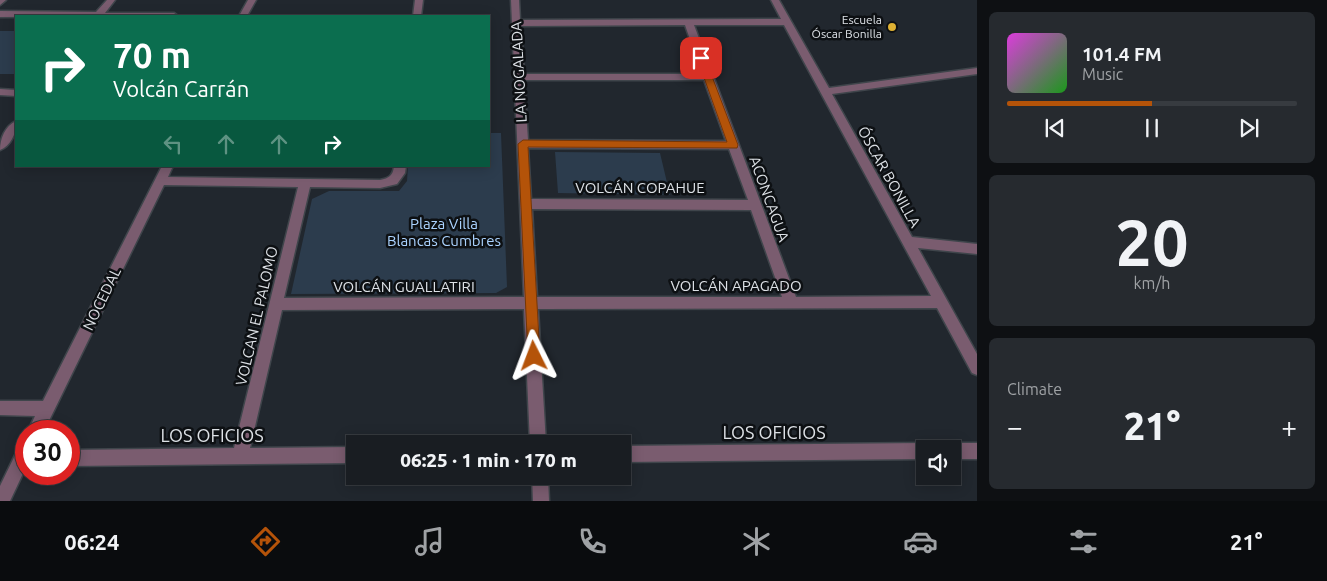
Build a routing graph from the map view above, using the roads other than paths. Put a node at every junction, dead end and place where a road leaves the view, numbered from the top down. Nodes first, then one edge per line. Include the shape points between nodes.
1 (111, 0) edge
2 (252, 0) edge
3 (419, 0) edge
4 (515, 0) edge
5 (775, 0) edge
6 (0, 14) edge
7 (99, 15) edge
8 (244, 15) edge
9 (417, 15) edge
10 (688, 22) junction
11 (787, 22) junction
12 (516, 23) junction
13 (977, 71) edge
14 (520, 77) junction
15 (708, 77) junction
16 (0, 92) edge
17 (15, 92) edge
18 (826, 92) junction
19 (15, 126) edge
20 (523, 144) junction
21 (733, 145) junction
22 (0, 146) edge
23 (168, 167) edge
24 (400, 167) edge
25 (161, 181) junction
26 (305, 183) junction
27 (526, 204) junction
28 (755, 205) junction
29 (908, 242) junction
30 (977, 249) edge
31 (791, 302) junction
32 (941, 302) junction
33 (531, 303) junction
34 (276, 304) junction
35 (977, 368) edge
36 (0, 408) edge
37 (47, 409) junction
38 (42, 420) edge
39 (538, 435) edge
40 (961, 451) edge
41 (977, 451) edge
42 (916, 452) edge
43 (631, 454) edge
44 (240, 456) junction
45 (346, 456) edge
46 (80, 458) edge
47 (15, 475) edge
48 (540, 485) edge
49 (1, 501) edge
50 (541, 501) edge

1 - 7 street
2 - 8 street
3 - 9 street
4 - 12 street, LA NOGALADA
5 - 11 street, ÓSCAR BONILLA
6 - 7 street
10 - 11 street
10 - 12 street
10 - 15 street, ACONCAGUA
11 - 18 street, ÓSCAR BONILLA
12 - 14 street, LA NOGALADA
13 - 18 street
14 - 15 street
14 - 20 street, LA NOGALADA
15 - 21 street, ACONCAGUA
16 - 17 street
18 - 29 street, ÓSCAR BONILLA
19 - 22 street
20 - 21 street
20 - 27 street, LA NOGALADA
21 - 28 street, ACONCAGUA
23 - 25 street, NOCEDAL
24 - 26 street via 393,181 380,184
25 - 26 street
25 - 37 street, NOCEDAL
26 - 34 street, VOLCAN EL PALOMO
27 - 28 street, VOLCÁN COPAHUE
27 - 33 street, LA NOGALADA
28 - 31 street, ACONCAGUA
29 - 30 street
29 - 32 street, ÓSCAR BONILLA
31 - 32 street, VOLCÁN APAGADO
31 - 33 street, VOLCÁN APAGADO
32 - 35 street, ÓSCAR BONILLA
33 - 34 street, VOLCÁN GUALLATIRI
33 - 39 street, LA NOGALADA
34 - 44 street, VOLCAN EL PALOMO
36 - 37 street
37 - 38 street, NOCEDAL
40 - 41 street
42 - 43 street, LOS OFICIOS
44 - 45 street, LOS OFICIOS
44 - 46 street, LOS OFICIOS
47 - 49 street
48 - 50 street

